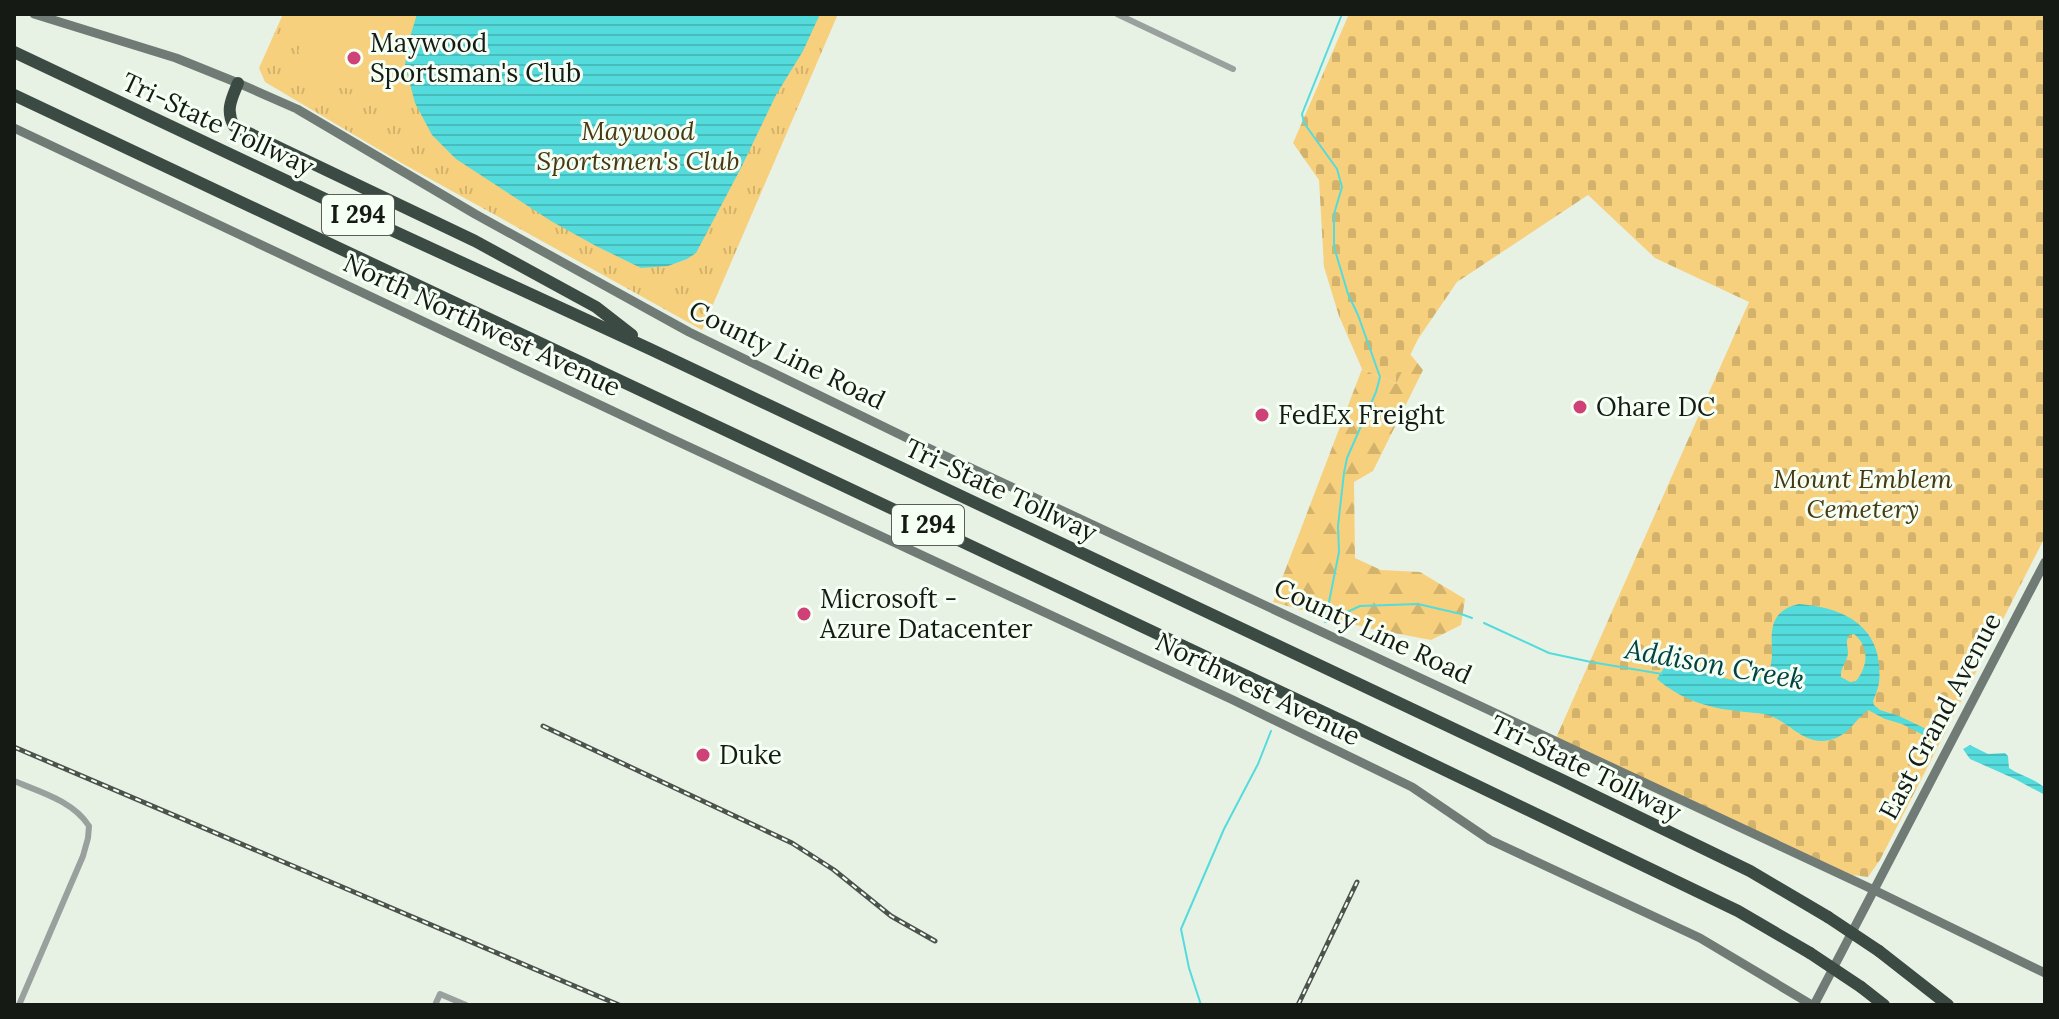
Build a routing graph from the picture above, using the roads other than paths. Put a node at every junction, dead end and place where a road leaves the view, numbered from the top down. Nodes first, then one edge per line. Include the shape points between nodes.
1 (34, 14) edge
2 (1117, 14) edge
3 (14, 52) edge
4 (1233, 69) dead end
5 (238, 83) junction
6 (14, 95) edge
7 (14, 128) edge
8 (650, 349) junction
9 (670, 438) joint
10 (2045, 562) edge
11 (14, 781) edge
12 (1874, 890) junction
13 (2045, 973) edge
14 (19, 1005) edge
15 (435, 1005) edge
16 (466, 1005) edge
17 (1813, 1005) edge
18 (1884, 1005) edge
19 (1948, 1005) edge

1 - 5 street, County Line Road
2 - 4 street
3 - 8 highway, Tri-State Tollway / I 294
5 - 8 highway via 229,108 234,126 475,241 596,307
5 - 12 street, County Line Road via 297,109 701,338
6 - 18 highway, I 294, bridge via 1738,911
7 - 9 street, North Northwest Avenue
8 - 19 highway, Tri-State Tollway / I 294, bridge via 1750,871 1879,951
9 - 17 street, Northwest Avenue via 1412,787 1490,840 1700,938
10 - 12 street, East Grand Avenue
11 - 14 street via 64,803 89,826 83,856
12 - 13 street, County Line Road
12 - 17 street, East Grand Avenue
15 - 16 street via 440,994

